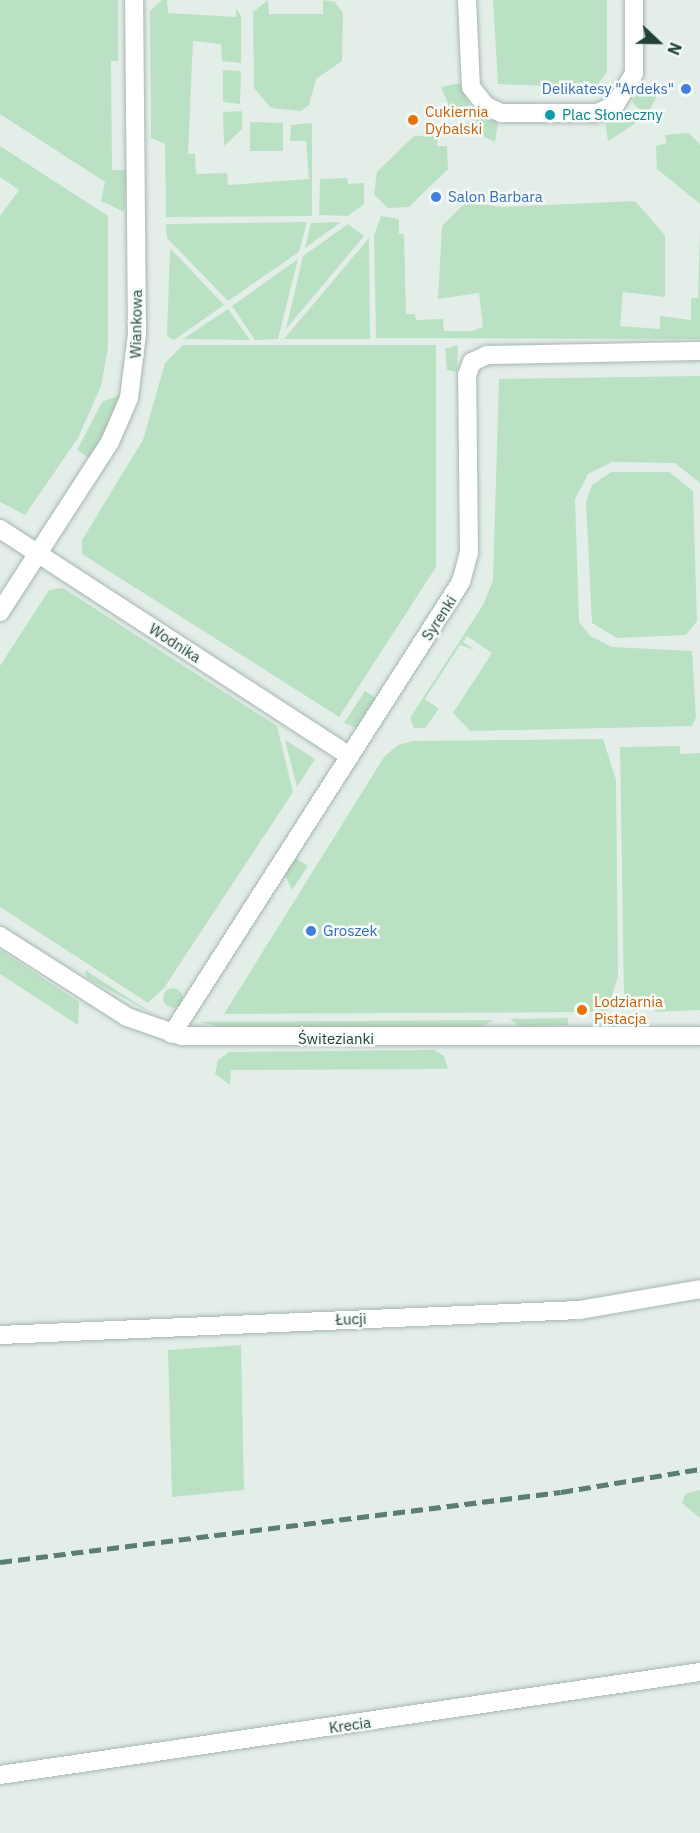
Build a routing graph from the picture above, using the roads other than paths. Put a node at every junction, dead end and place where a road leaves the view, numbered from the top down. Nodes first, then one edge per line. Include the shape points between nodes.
1 (134, 0) edge
2 (467, 0) edge
3 (634, 0) edge
4 (700, 351) edge
5 (0, 529) edge
6 (38, 554) junction
7 (0, 612) edge
8 (350, 756) junction
9 (0, 936) edge
10 (172, 1034) junction
11 (700, 1036) edge
12 (700, 1289) edge
13 (0, 1335) edge
14 (700, 1672) edge
15 (0, 1775) edge

1 - 6 street, Wiankowa via 134,371 110,442
2 - 3 street via 471,87 486,106 501,113 597,113 615,105 634,73
4 - 8 street, Syrenki via 487,355 472,362 466,375 469,553 461,582
5 - 6 street, Wodnika
6 - 7 street, Wiankowa
6 - 8 street, Wodnika
8 - 10 street, Syrenki
9 - 10 street, Świtezianki via 114,1010
10 - 11 street, Świtezianki via 221,1040
12 - 13 street, Łucji via 579,1310
14 - 15 street, Krecia

